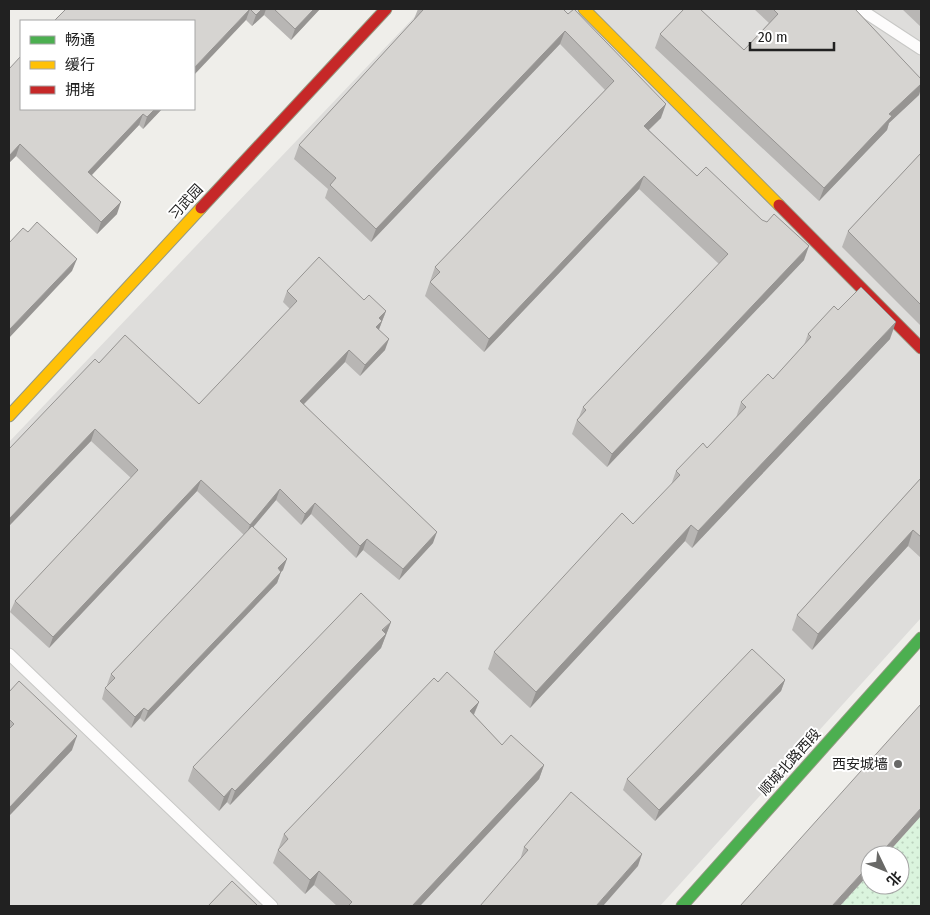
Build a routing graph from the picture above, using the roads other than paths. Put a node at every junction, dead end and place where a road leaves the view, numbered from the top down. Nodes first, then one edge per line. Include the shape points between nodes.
1 (386, 9) edge
2 (584, 9) edge
3 (860, 9) edge
4 (921, 49) edge
5 (921, 348) edge
6 (9, 416) edge
7 (921, 638) edge
8 (9, 654) edge
9 (272, 906) edge
10 (682, 906) edge

1 - 6 street, 习武园
2 - 5 street
3 - 4 lane
7 - 10 street, 顺城北路西段
8 - 9 lane

